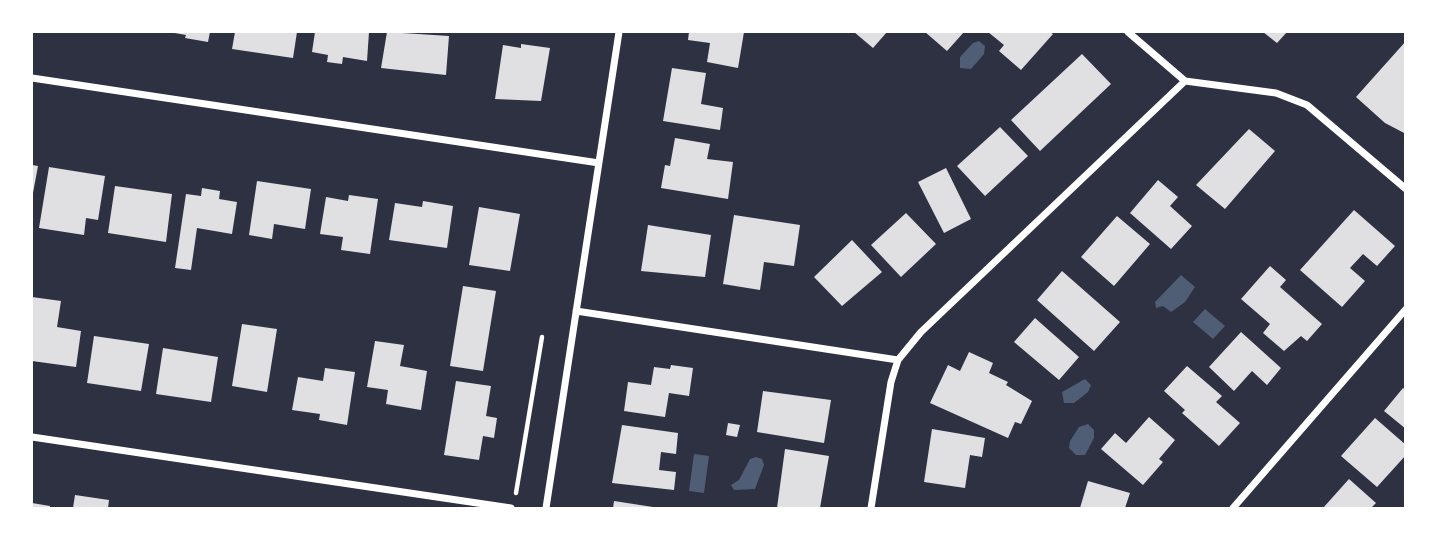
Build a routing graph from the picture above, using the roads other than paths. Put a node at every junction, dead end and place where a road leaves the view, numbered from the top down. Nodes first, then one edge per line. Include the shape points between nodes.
1 (619, 32) edge
2 (1128, 32) edge
3 (32, 78) edge
4 (1185, 81) junction
5 (598, 163) junction
6 (1405, 189) edge
7 (1405, 309) edge
8 (576, 311) junction
9 (898, 360) junction
10 (32, 438) edge
11 (511, 509) edge
12 (546, 509) edge
13 (871, 509) edge
14 (1233, 509) edge

1 - 5 street
2 - 4 street
3 - 5 street
4 - 6 street via 1292,97 1323,117
4 - 9 street via 921,332
5 - 8 street
7 - 14 street
8 - 9 street
8 - 12 street
9 - 13 street
10 - 11 street

